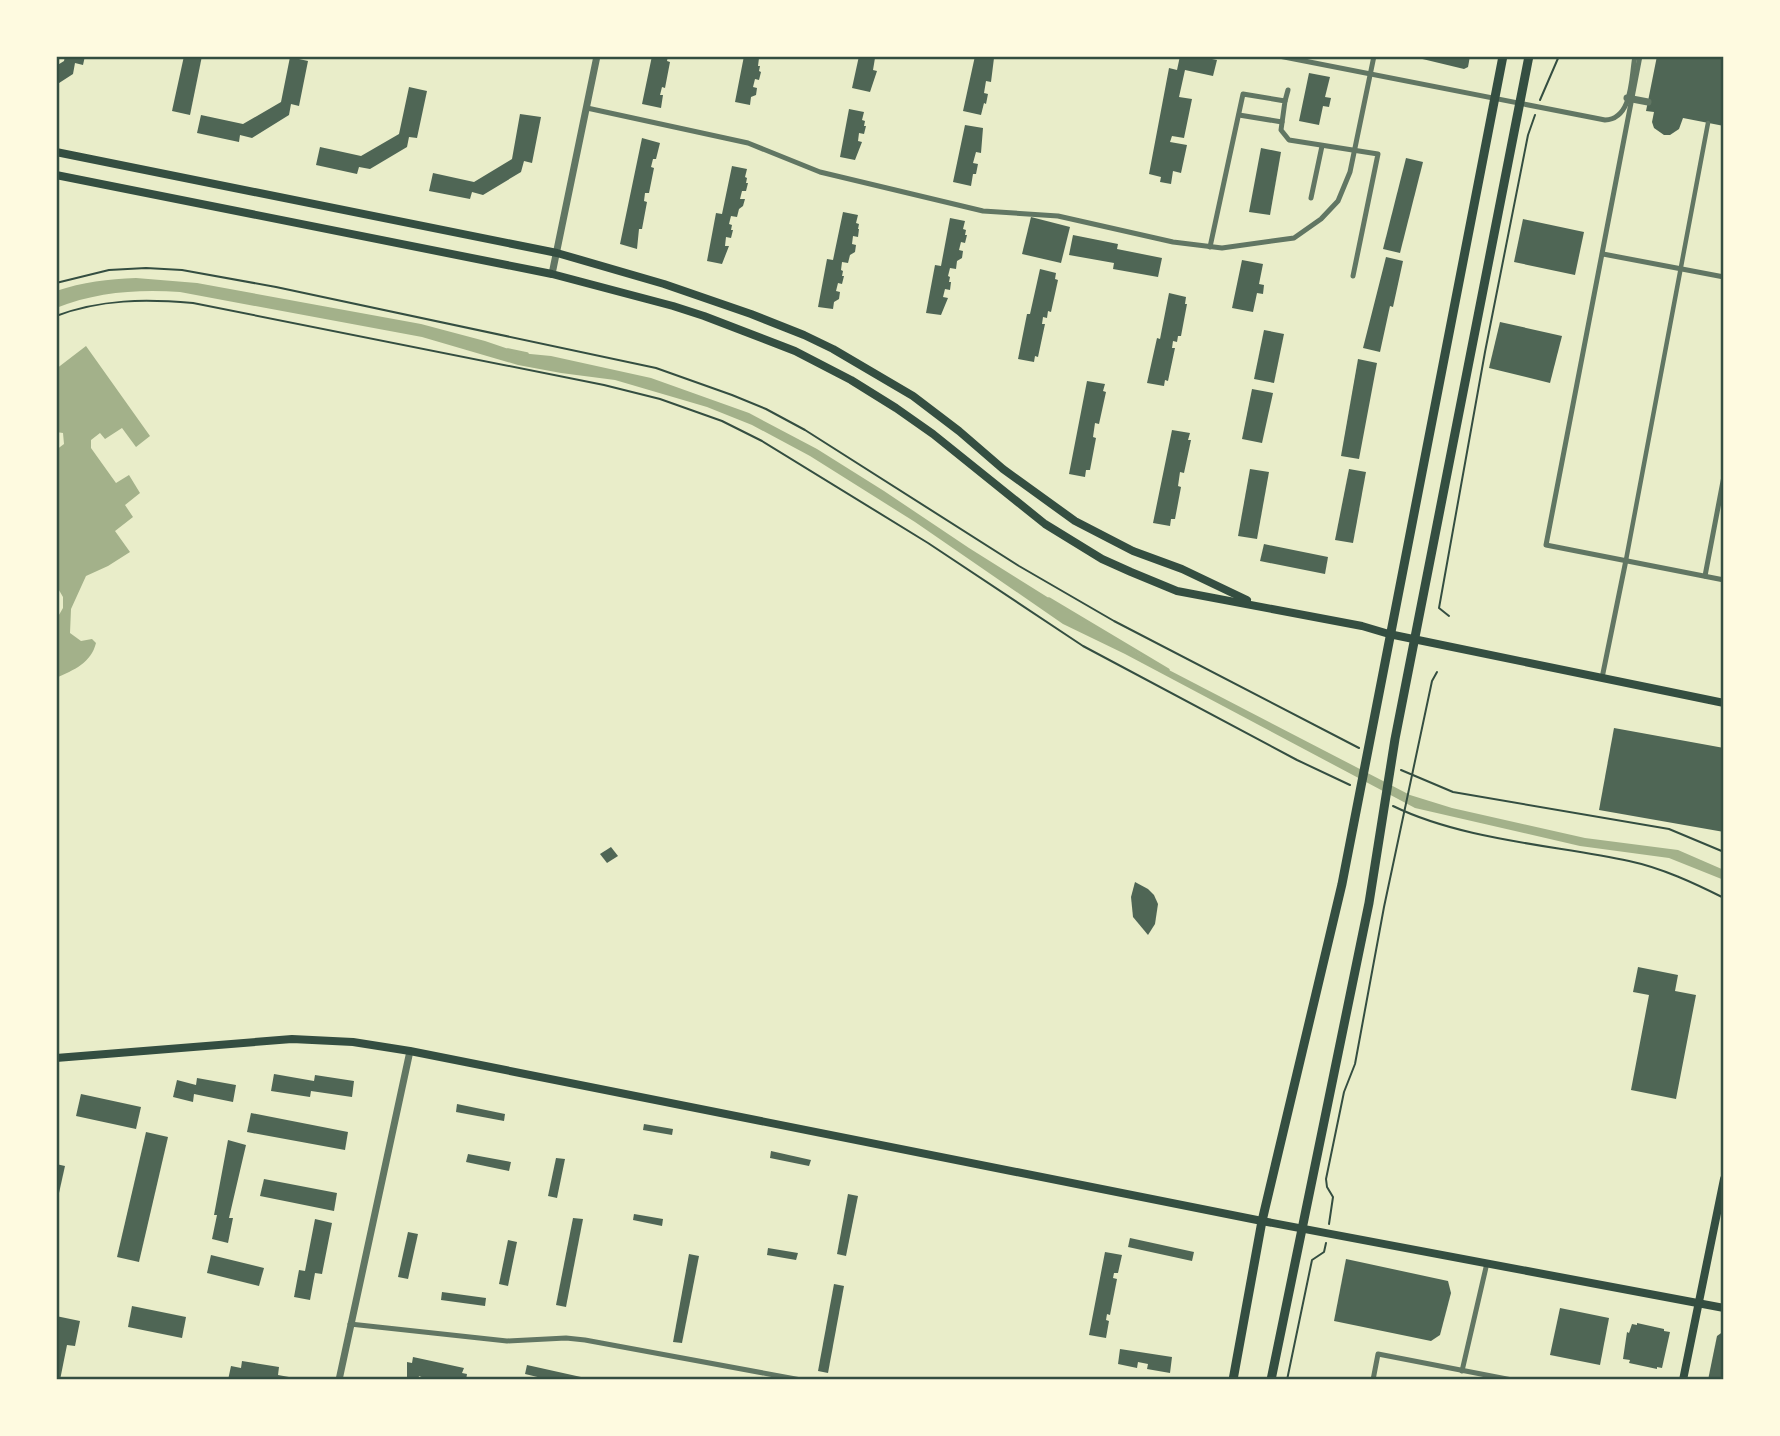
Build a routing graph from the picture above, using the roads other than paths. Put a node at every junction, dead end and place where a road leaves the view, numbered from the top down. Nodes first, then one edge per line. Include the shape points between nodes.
1 (597, 56) edge
2 (1279, 56) edge
3 (1374, 56) edge
4 (1503, 56) edge
5 (1529, 56) edge
6 (1638, 56) edge
7 (1371, 74) junction
8 (1288, 90) dead end
9 (1628, 98) junction
10 (1286, 101) junction
11 (1648, 102) dead end
12 (587, 108) junction
13 (1239, 115) junction
14 (1282, 122) junction
15 (1708, 123) dead end
16 (1322, 146) junction
17 (1355, 150) junction
18 (56, 152) edge
19 (56, 176) edge
20 (1311, 198) dead end
21 (1210, 247) junction
22 (556, 253) junction
23 (1603, 254) junction
24 (1681, 269) junction
25 (552, 274) junction
26 (1353, 276) dead end
27 (1724, 277) edge
28 (1724, 476) edge
29 (1626, 560) junction
30 (1705, 576) junction
31 (1724, 580) edge
32 (1259, 606) junction
33 (1389, 634) junction
34 (1415, 638) junction
35 (1601, 678) junction
36 (1724, 703) edge
37 (410, 1051) junction
38 (56, 1058) edge
39 (1724, 1179) edge
40 (1262, 1221) junction
41 (1300, 1228) junction
42 (1487, 1263) junction
43 (1699, 1304) junction
44 (1724, 1308) edge
45 (350, 1324) junction
46 (1462, 1371) junction
47 (340, 1380) edge
48 (801, 1380) edge
49 (1233, 1380) edge
50 (1270, 1380) edge
51 (1373, 1380) edge
52 (1460, 1380) edge
53 (1512, 1380) edge
54 (1683, 1380) edge

1 - 12 street
2 - 7 street
3 - 7 street
4 - 33 main road
5 - 34 main road
6 - 9 street
6 - 23 street
7 - 9 street via 1605,120 1623,111
7 - 17 street
8 - 10 street
9 - 11 street
10 - 13 street via 1242,94
10 - 14 street
12 - 21 street via 748,143 820,172 983,211 1058,216
12 - 22 street
13 - 14 street
13 - 21 street
14 - 16 street via 1280,130 1289,140
15 - 24 street
16 - 17 street
16 - 20 street
17 - 21 street via 1338,201 1304,232 1280,240
17 - 26 street via 1378,155
18 - 22 main road
19 - 25 main road
22 - 25 street
22 - 32 main road via 713,301 833,349 912,396 1075,521
23 - 24 street
23 - 29 street via 1546,545
24 - 27 street
24 - 29 street
25 - 32 main road via 673,306 795,351 896,408 1035,516 1102,559 1177,591
28 - 30 street
29 - 30 street
29 - 35 street
30 - 31 street
32 - 33 main road
33 - 34 main road
33 - 40 main road via 1342,884
34 - 35 main road
34 - 41 main road via 1369,903
35 - 36 main road
37 - 38 main road via 292,1039
37 - 40 main road
37 - 45 street
39 - 43 main road
40 - 41 main road
40 - 49 main road
41 - 42 main road
41 - 50 main road
42 - 43 main road
42 - 46 street
43 - 44 main road
43 - 54 main road
45 - 47 street
45 - 48 street via 507,1341 585,1340
46 - 51 street via 1378,1354
46 - 52 street
46 - 53 street

